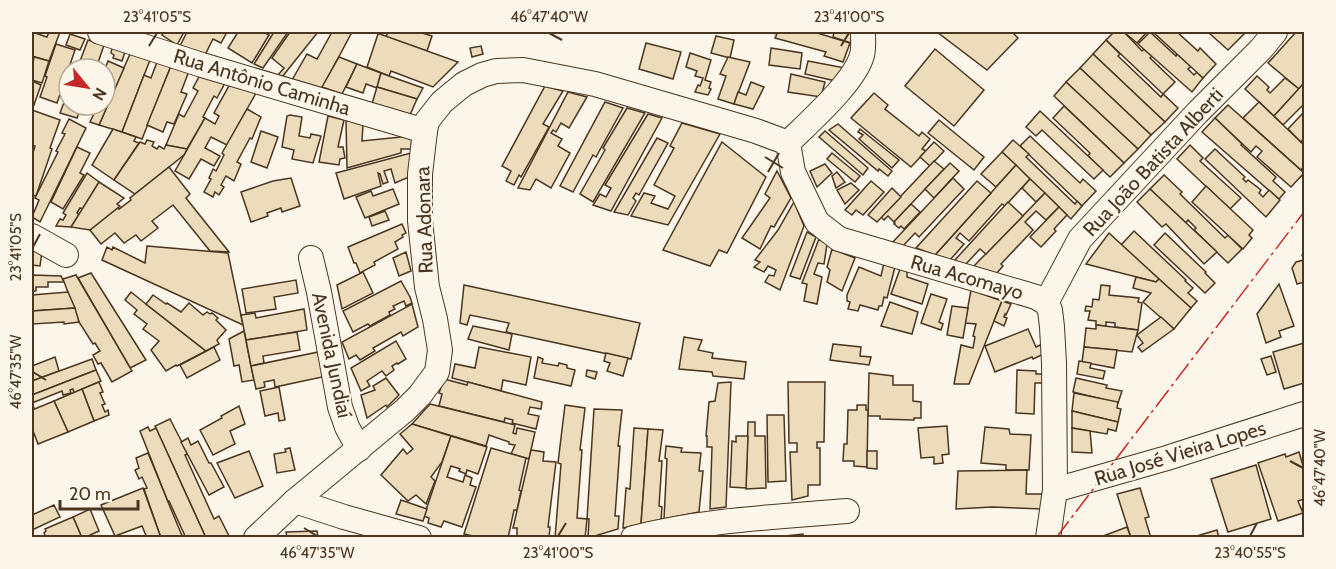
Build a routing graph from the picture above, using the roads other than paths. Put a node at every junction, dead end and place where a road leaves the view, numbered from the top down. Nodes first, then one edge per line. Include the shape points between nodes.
1 (100, 32) edge
2 (863, 32) edge
3 (1275, 32) edge
4 (425, 132) junction
5 (788, 143) junction
6 (32, 236) edge
7 (66, 255) dead end
8 (311, 258) dead end
9 (1046, 303) junction
10 (1305, 414) edge
11 (359, 449) junction
12 (1055, 490) junction
13 (295, 501) junction
14 (848, 511) dead end
15 (256, 537) edge
16 (419, 537) edge
17 (633, 537) edge
18 (1048, 537) edge

1 - 4 street, Rua Antônio Caminha
2 - 5 street via 861,56 848,80
3 - 9 street, Rua João Batista Alberti via 1080,239
4 - 5 street, Rua Adonara via 442,102 464,84 496,71 523,70 595,84
4 - 11 street, Rua Adonara via 420,220 440,350 437,372 405,410
5 - 9 street, Rua Acomayo via 793,172 817,222 839,239
6 - 7 street
8 - 11 street, Avenida Jundiaí via 340,407
9 - 12 street, Rua Acomayo via 1050,310 1054,363
10 - 12 street, Rua José Vieira Lopes
11 - 13 street, Rua Adonara
12 - 18 street, Rua Acomayo
13 - 15 street, Rua Adonara
13 - 16 street
14 - 17 street via 715,523

